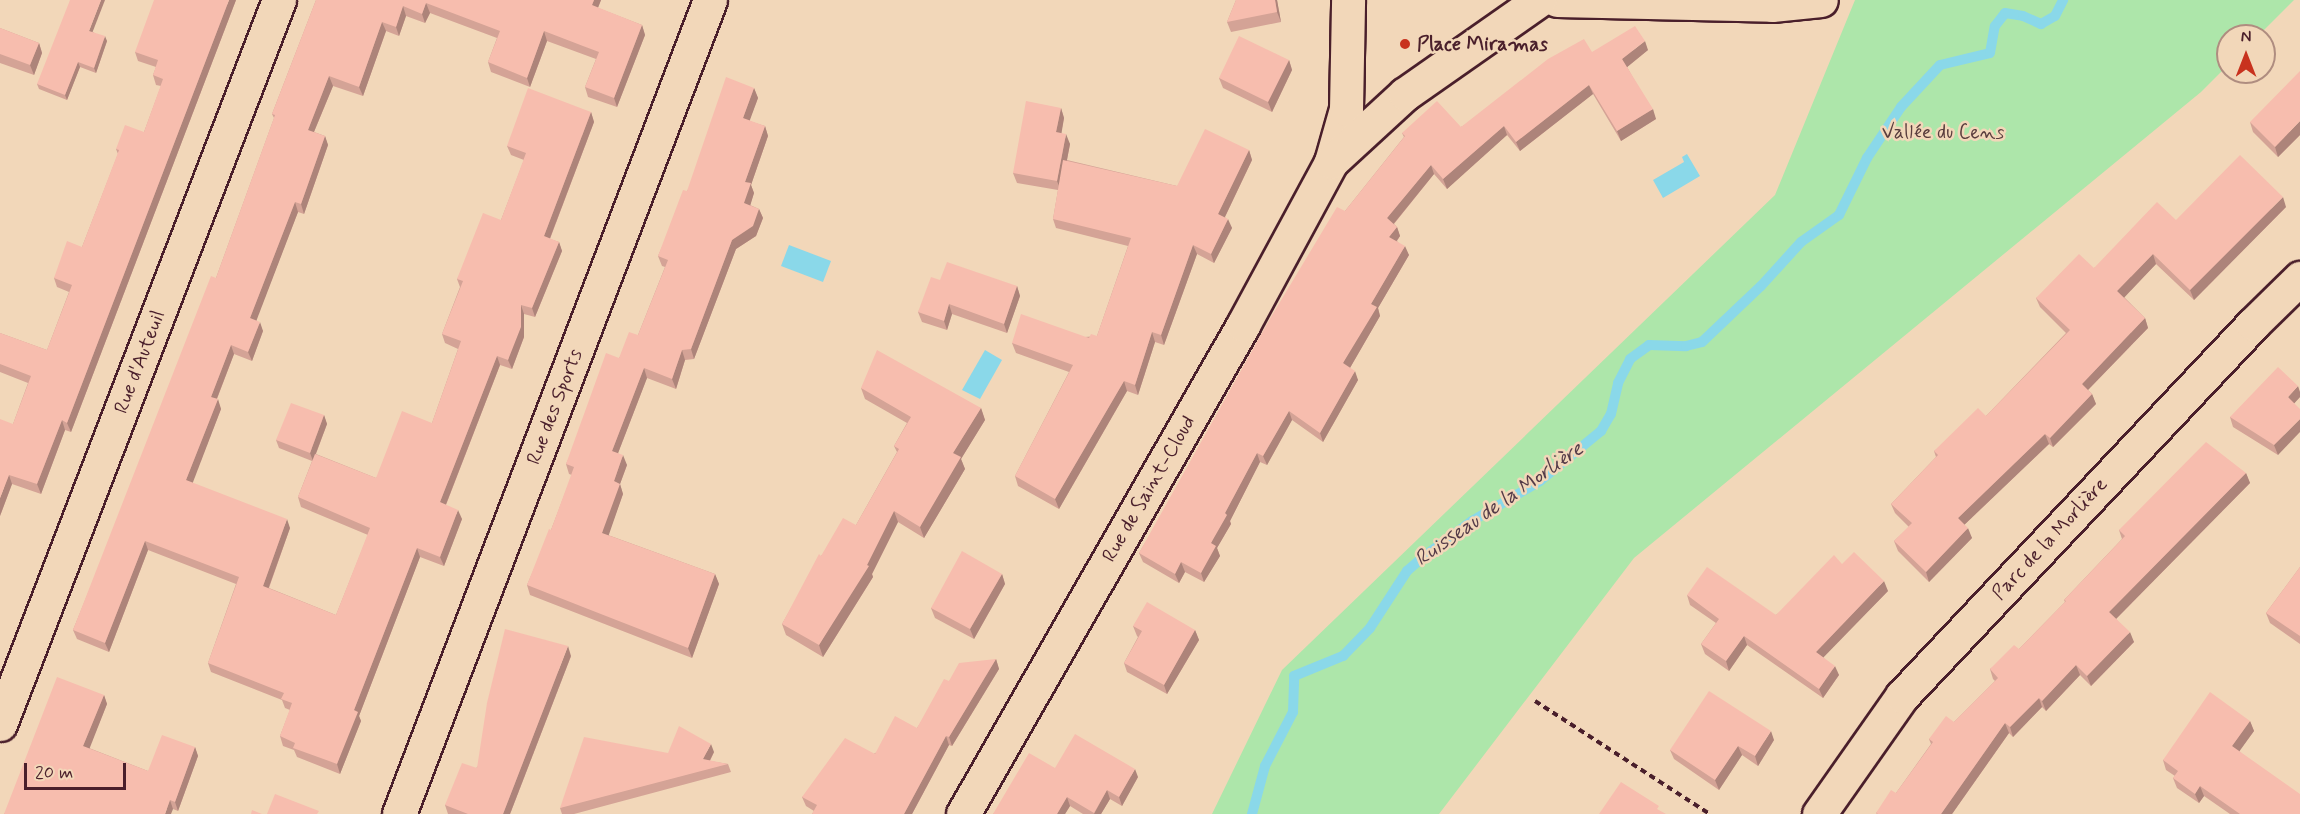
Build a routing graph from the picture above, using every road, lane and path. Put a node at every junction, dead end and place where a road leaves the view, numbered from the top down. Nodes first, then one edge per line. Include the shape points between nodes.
1 (279, 0) edge
2 (709, 0) edge
3 (1348, 0) edge
4 (1539, 0) edge
5 (1557, 0) edge
6 (1821, 0) edge
7 (1331, 162) junction
8 (2300, 278) edge
9 (1535, 701) dead end
10 (0, 724) edge
11 (399, 814) edge
12 (963, 814) edge
13 (1710, 814) edge
14 (1818, 814) edge

1 - 10 street, Rue d'Auteuil
2 - 11 street, Rue des Sports
3 - 7 street, Rue de Saint-Cloud via 1346,109
4 - 7 street, Rue de Saint-Cloud via 1405,94
5 - 6 street via 1772,5
7 - 12 street, Rue de Saint-Cloud via 1243,325
8 - 14 street, Parc de la Morlière via 1902,696
9 - 13 path

